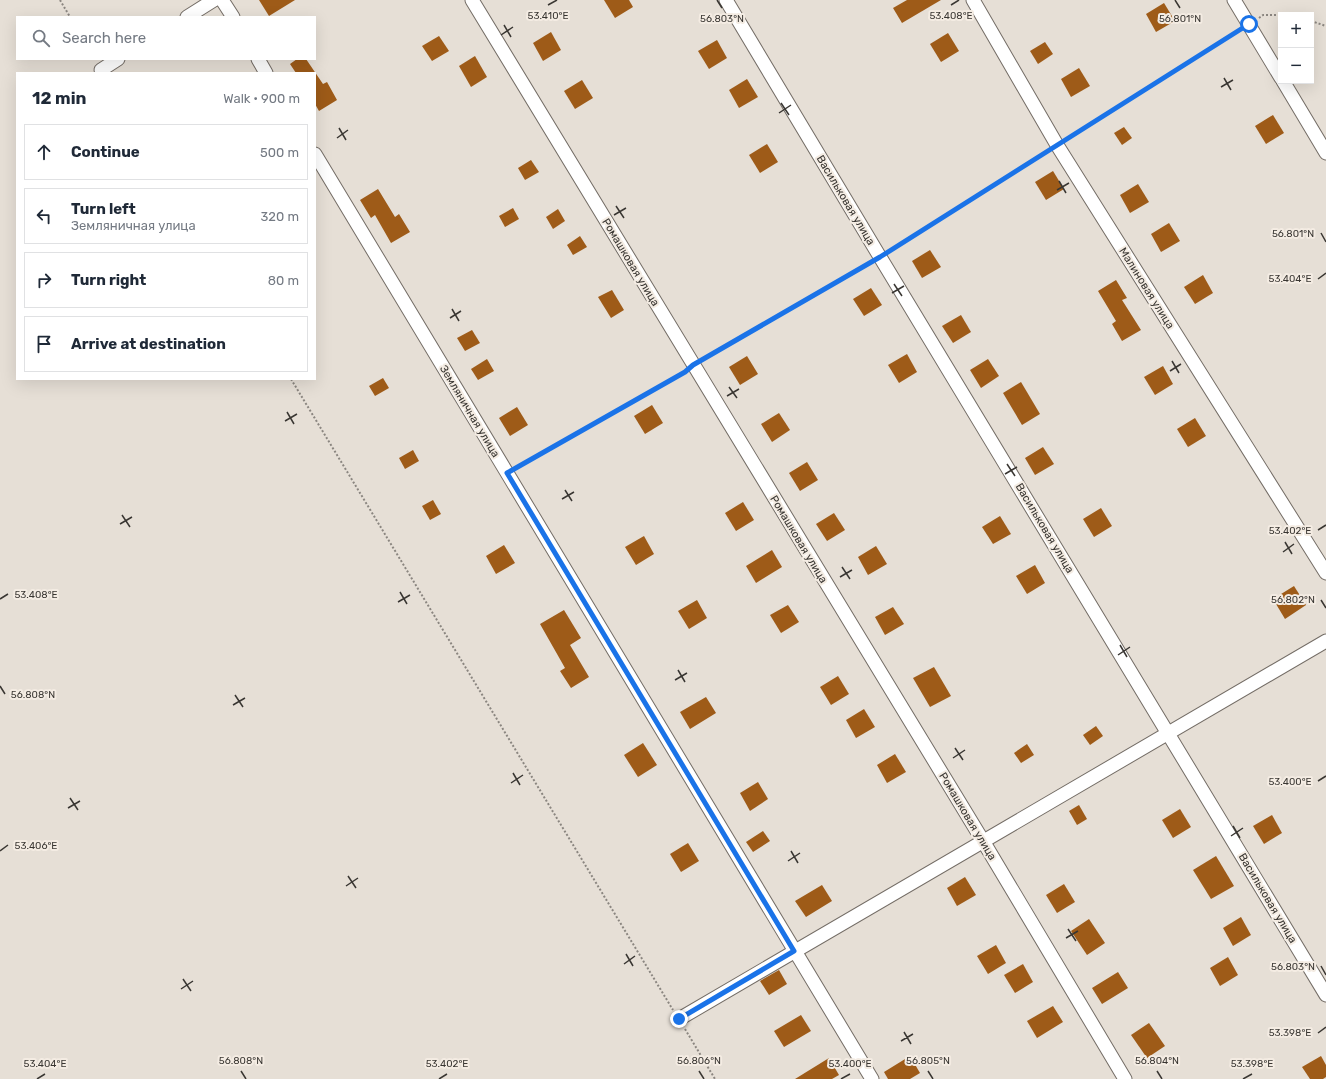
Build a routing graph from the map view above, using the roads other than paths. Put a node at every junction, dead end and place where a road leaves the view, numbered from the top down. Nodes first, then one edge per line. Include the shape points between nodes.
1 (214, 0) edge
2 (222, 0) edge
3 (472, 0) edge
4 (726, 0) edge
5 (972, 0) edge
6 (1234, 0) edge
7 (189, 16) edge
8 (231, 16) edge
9 (116, 60) edge
10 (259, 60) edge
11 (101, 70) dead end
12 (265, 72) edge
13 (1278, 73) edge
14 (1285, 84) edge
15 (1326, 153) edge
16 (316, 156) edge
17 (1326, 573) edge
18 (1326, 641) edge
19 (1169, 734) junction
20 (983, 841) junction
21 (794, 951) junction
22 (1326, 995) edge
23 (679, 1019) road end
24 (872, 1079) edge
25 (1125, 1079) edge

1 - 7 street
2 - 8 street
3 - 20 street, Ромашковая улица
4 - 19 street, Васильковая улица
5 - 17 street, Малиновая улица via 1057,145
6 - 13 street
9 - 11 street
10 - 12 street
14 - 15 street
16 - 21 street, Земляничная улица
18 - 19 street
19 - 20 street
19 - 22 street, Васильковая улица
20 - 21 street
20 - 25 street, Ромашковая улица
21 - 23 street
21 - 24 street, Земляничная улица

